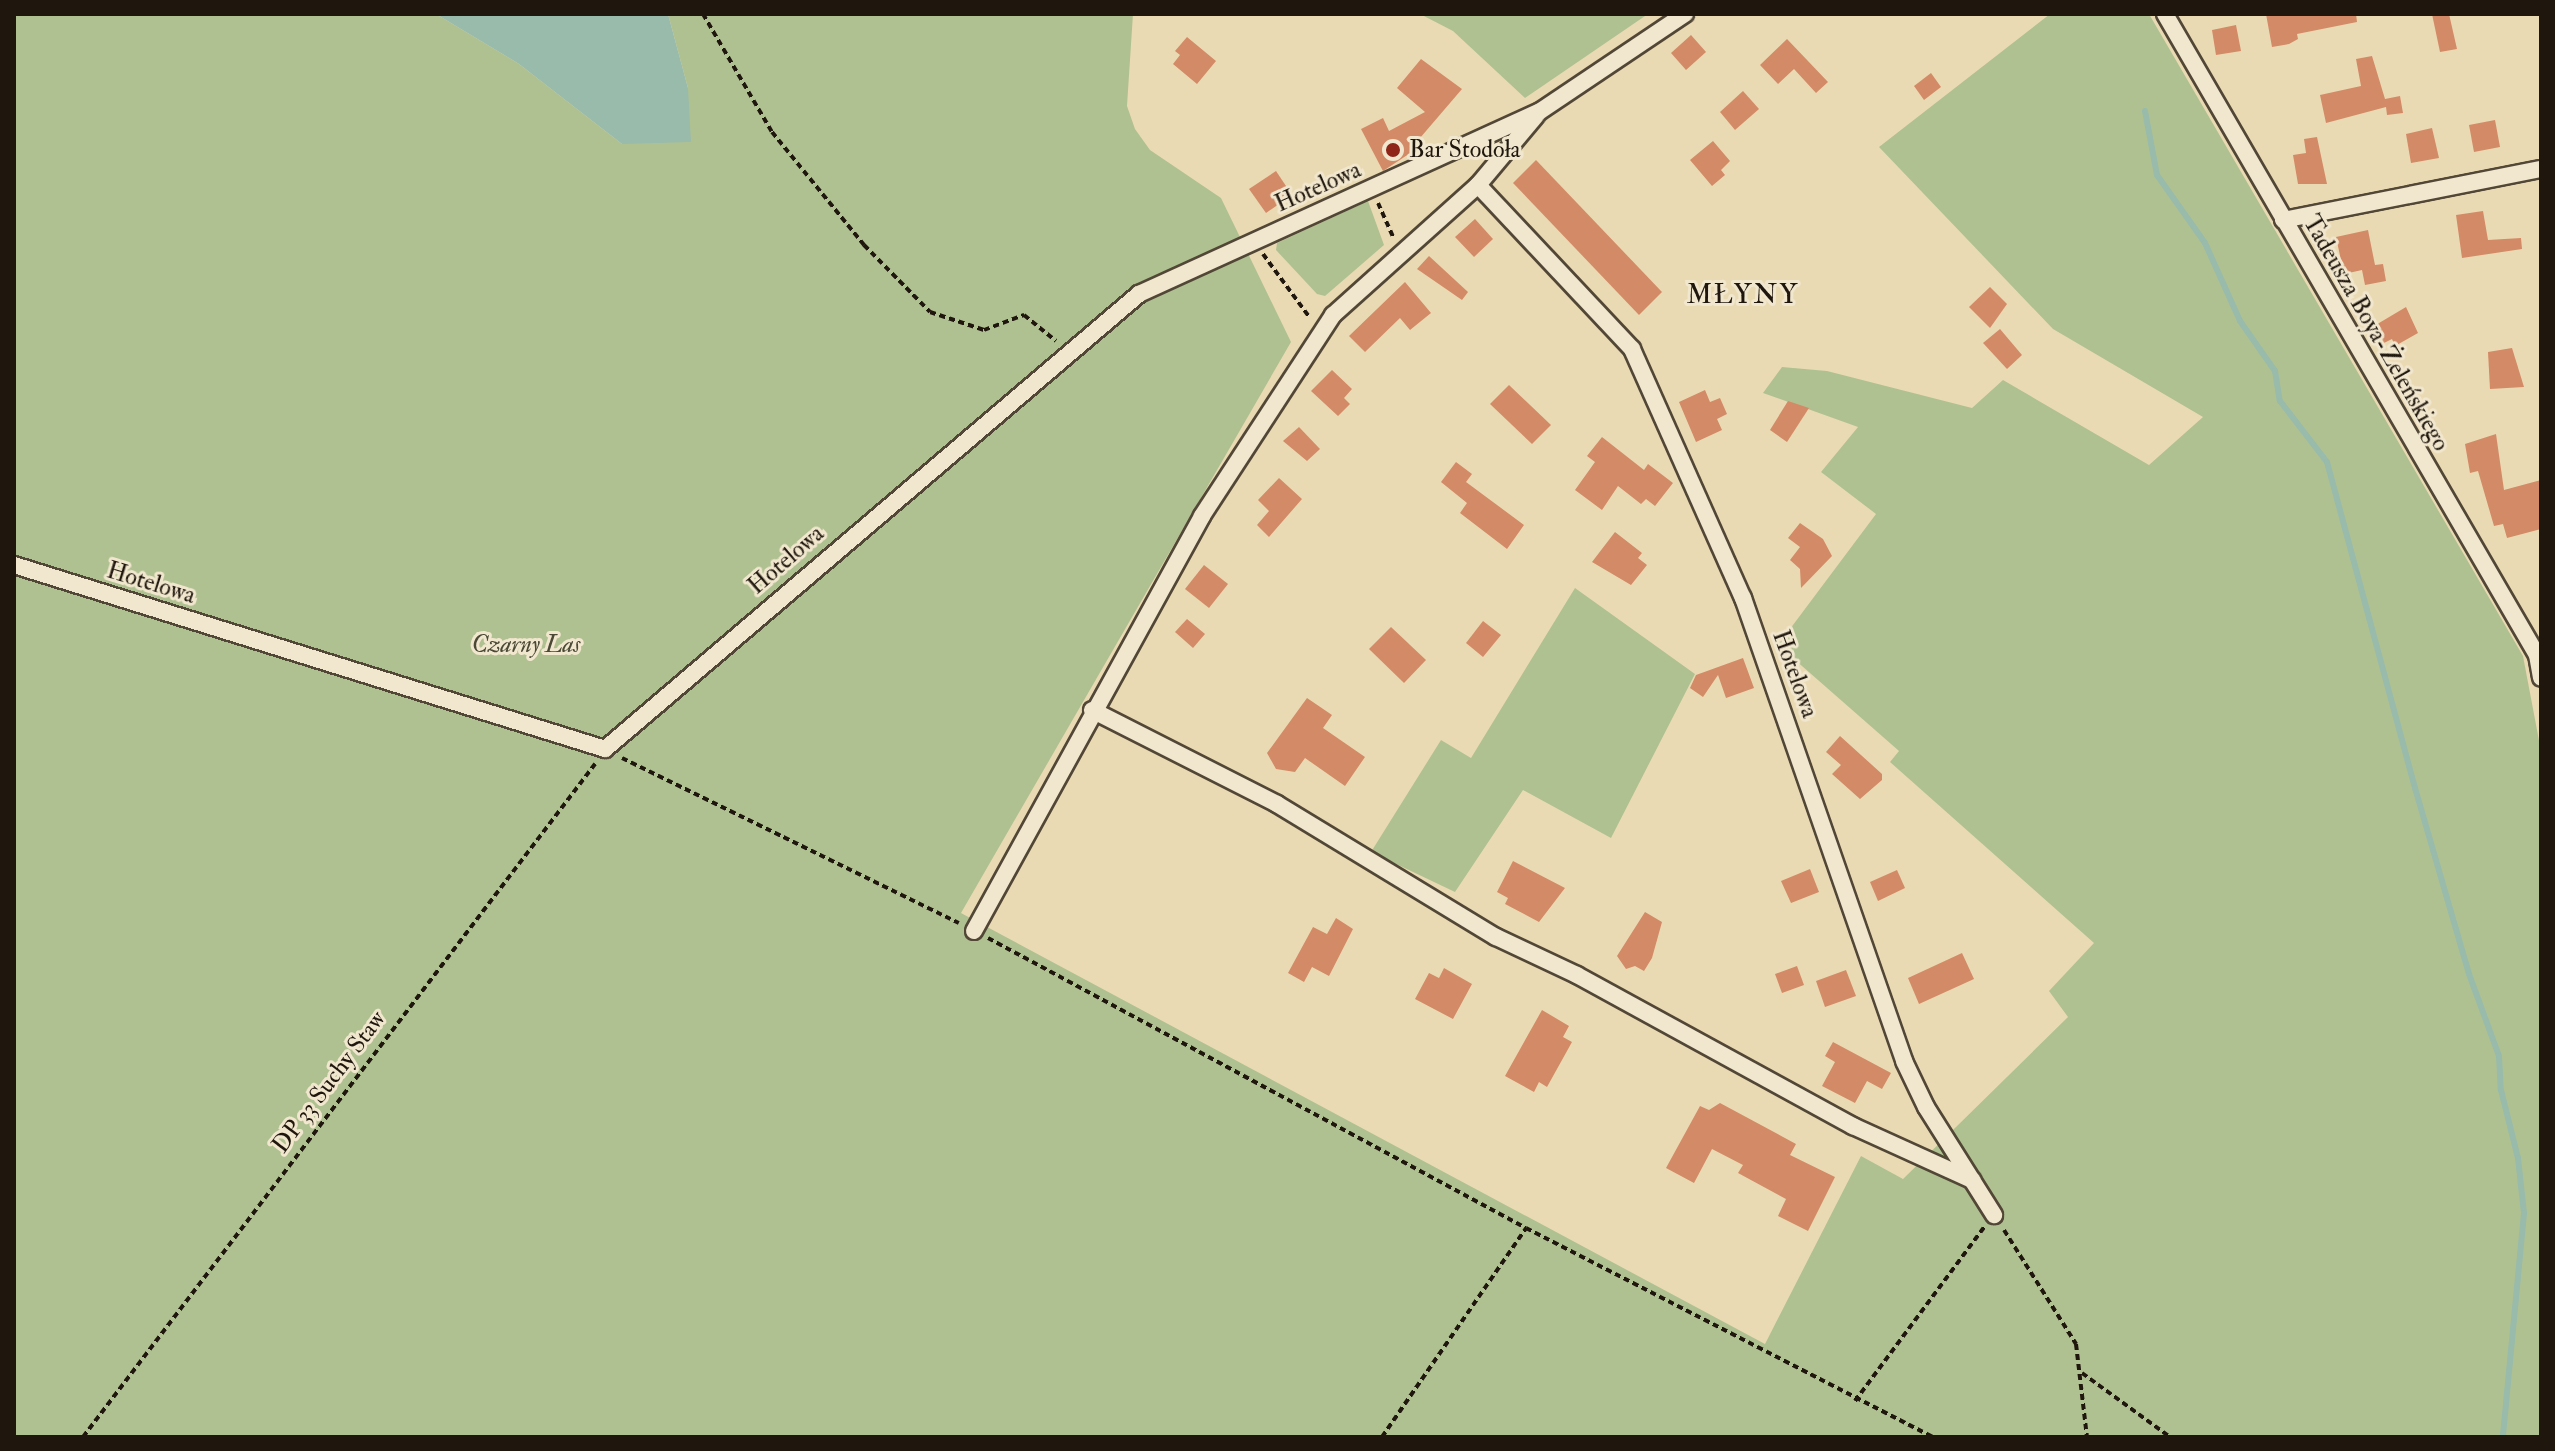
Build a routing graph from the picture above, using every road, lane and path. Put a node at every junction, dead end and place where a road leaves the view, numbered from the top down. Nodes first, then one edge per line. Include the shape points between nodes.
1 (703, 14) edge
2 (1685, 14) edge
3 (2164, 14) edge
4 (1539, 112) junction
5 (2541, 169) edge
6 (1478, 185) junction
7 (1371, 189) junction
8 (2283, 220) junction
9 (1256, 242) junction
10 (1400, 252) junction
11 (1321, 332) junction
12 (1067, 350) junction
13 (14, 565) edge
14 (2539, 654) edge
15 (2541, 678) edge
16 (1092, 710) junction
17 (605, 749) junction
18 (974, 931) junction
19 (1972, 1180) junction
20 (1994, 1215) junction
21 (1526, 1228) junction
22 (2082, 1373) junction
23 (1855, 1401) junction
24 (83, 1437) edge
25 (1382, 1437) edge
26 (1932, 1437) edge
27 (2087, 1437) edge
28 (2170, 1437) edge

1 - 12 path via 772,132 864,245 930,312 984,330 1024,315
2 - 4 street, Hotelowa
3 - 8 street, Tadeusza Boya-Żeleńskiego
4 - 6 street, Hotelowa
4 - 7 street, Hotelowa
5 - 8 street
6 - 10 street, Hotelowa
6 - 19 street, Hotelowa via 1632,349 1743,598 1904,1061
7 - 9 street, Hotelowa
7 - 10 path
8 - 14 street, Tadeusza Boya-Żeleńskiego
9 - 11 path
9 - 12 street, Hotelowa via 1139,294
10 - 11 street, Hotelowa via 1348,298
11 - 16 street, Hotelowa via 1202,516
12 - 17 street, Hotelowa
13 - 17 street, Hotelowa
14 - 15 street, Tadeusza Boya-Żeleńskiego
16 - 18 street, Hotelowa
16 - 19 street via 1277,804 1496,937 1577,975 1853,1126
17 - 18 path
17 - 24 path, DP 33 Suchy Staw
18 - 21 path
19 - 20 street, Hotelowa
20 - 22 path via 2056,1308 2076,1344
20 - 23 path
21 - 23 path
21 - 25 path
22 - 27 path
22 - 28 path
23 - 26 path

